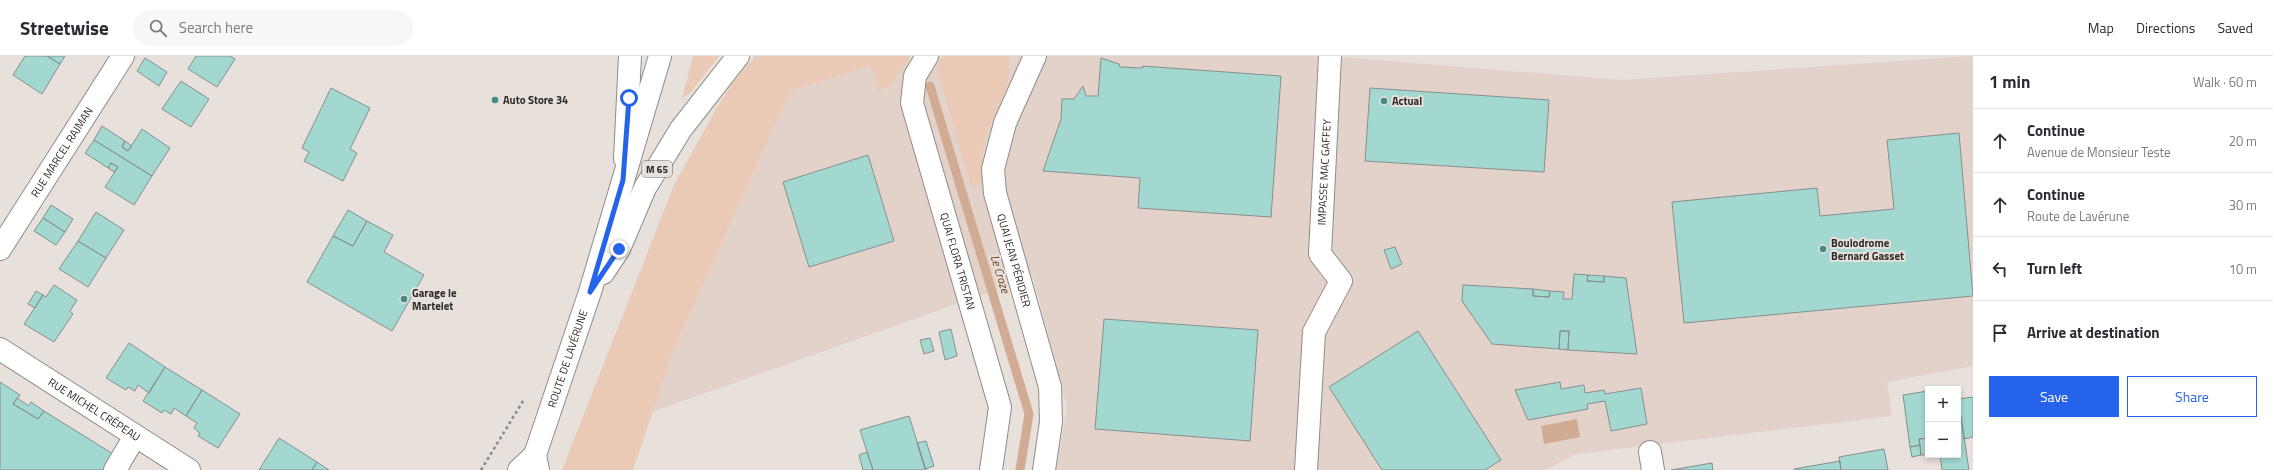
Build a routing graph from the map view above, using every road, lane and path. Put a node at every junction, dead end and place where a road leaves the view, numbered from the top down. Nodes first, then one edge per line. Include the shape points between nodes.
1 (123, 56) edge
2 (630, 56) edge
3 (660, 56) edge
4 (738, 56) edge
5 (926, 56) edge
6 (1036, 56) edge
7 (1330, 56) edge
8 (623, 180) junction
9 (0, 249) edge
10 (590, 292) junction
11 (0, 349) edge
12 (136, 436) junction
13 (537, 462) edge
14 (114, 470) edge
15 (189, 470) edge
16 (519, 470) edge
17 (991, 470) edge
18 (1044, 470) edge
19 (1306, 470) edge

1 - 9 street, RUE MARCEL RAJMAN
2 - 8 street
3 - 8 street, ROUTE DE LAVÉRUNE
4 - 10 street, M 65 via 681,129 645,188 619,249
5 - 17 street, QUAI FLORA TRISTAN via 915,76 912,103 1000,407
6 - 18 street, QUAI JEAN PÉRIDIER via 1005,124 993,169 995,193 1050,387 1052,422
7 - 19 street, IMPASSE MAC GAFFEY via 1320,254 1341,281 1314,332
8 - 10 street, ROUTE DE LAVÉRUNE
10 - 13 street, ROUTE DE LAVÉRUNE
11 - 12 street, RUE MICHEL CRÉPEAU
12 - 14 street
12 - 15 street, RUE MICHEL CRÉPEAU
13 - 16 street, ROUTE DE LAVÉRUNE

